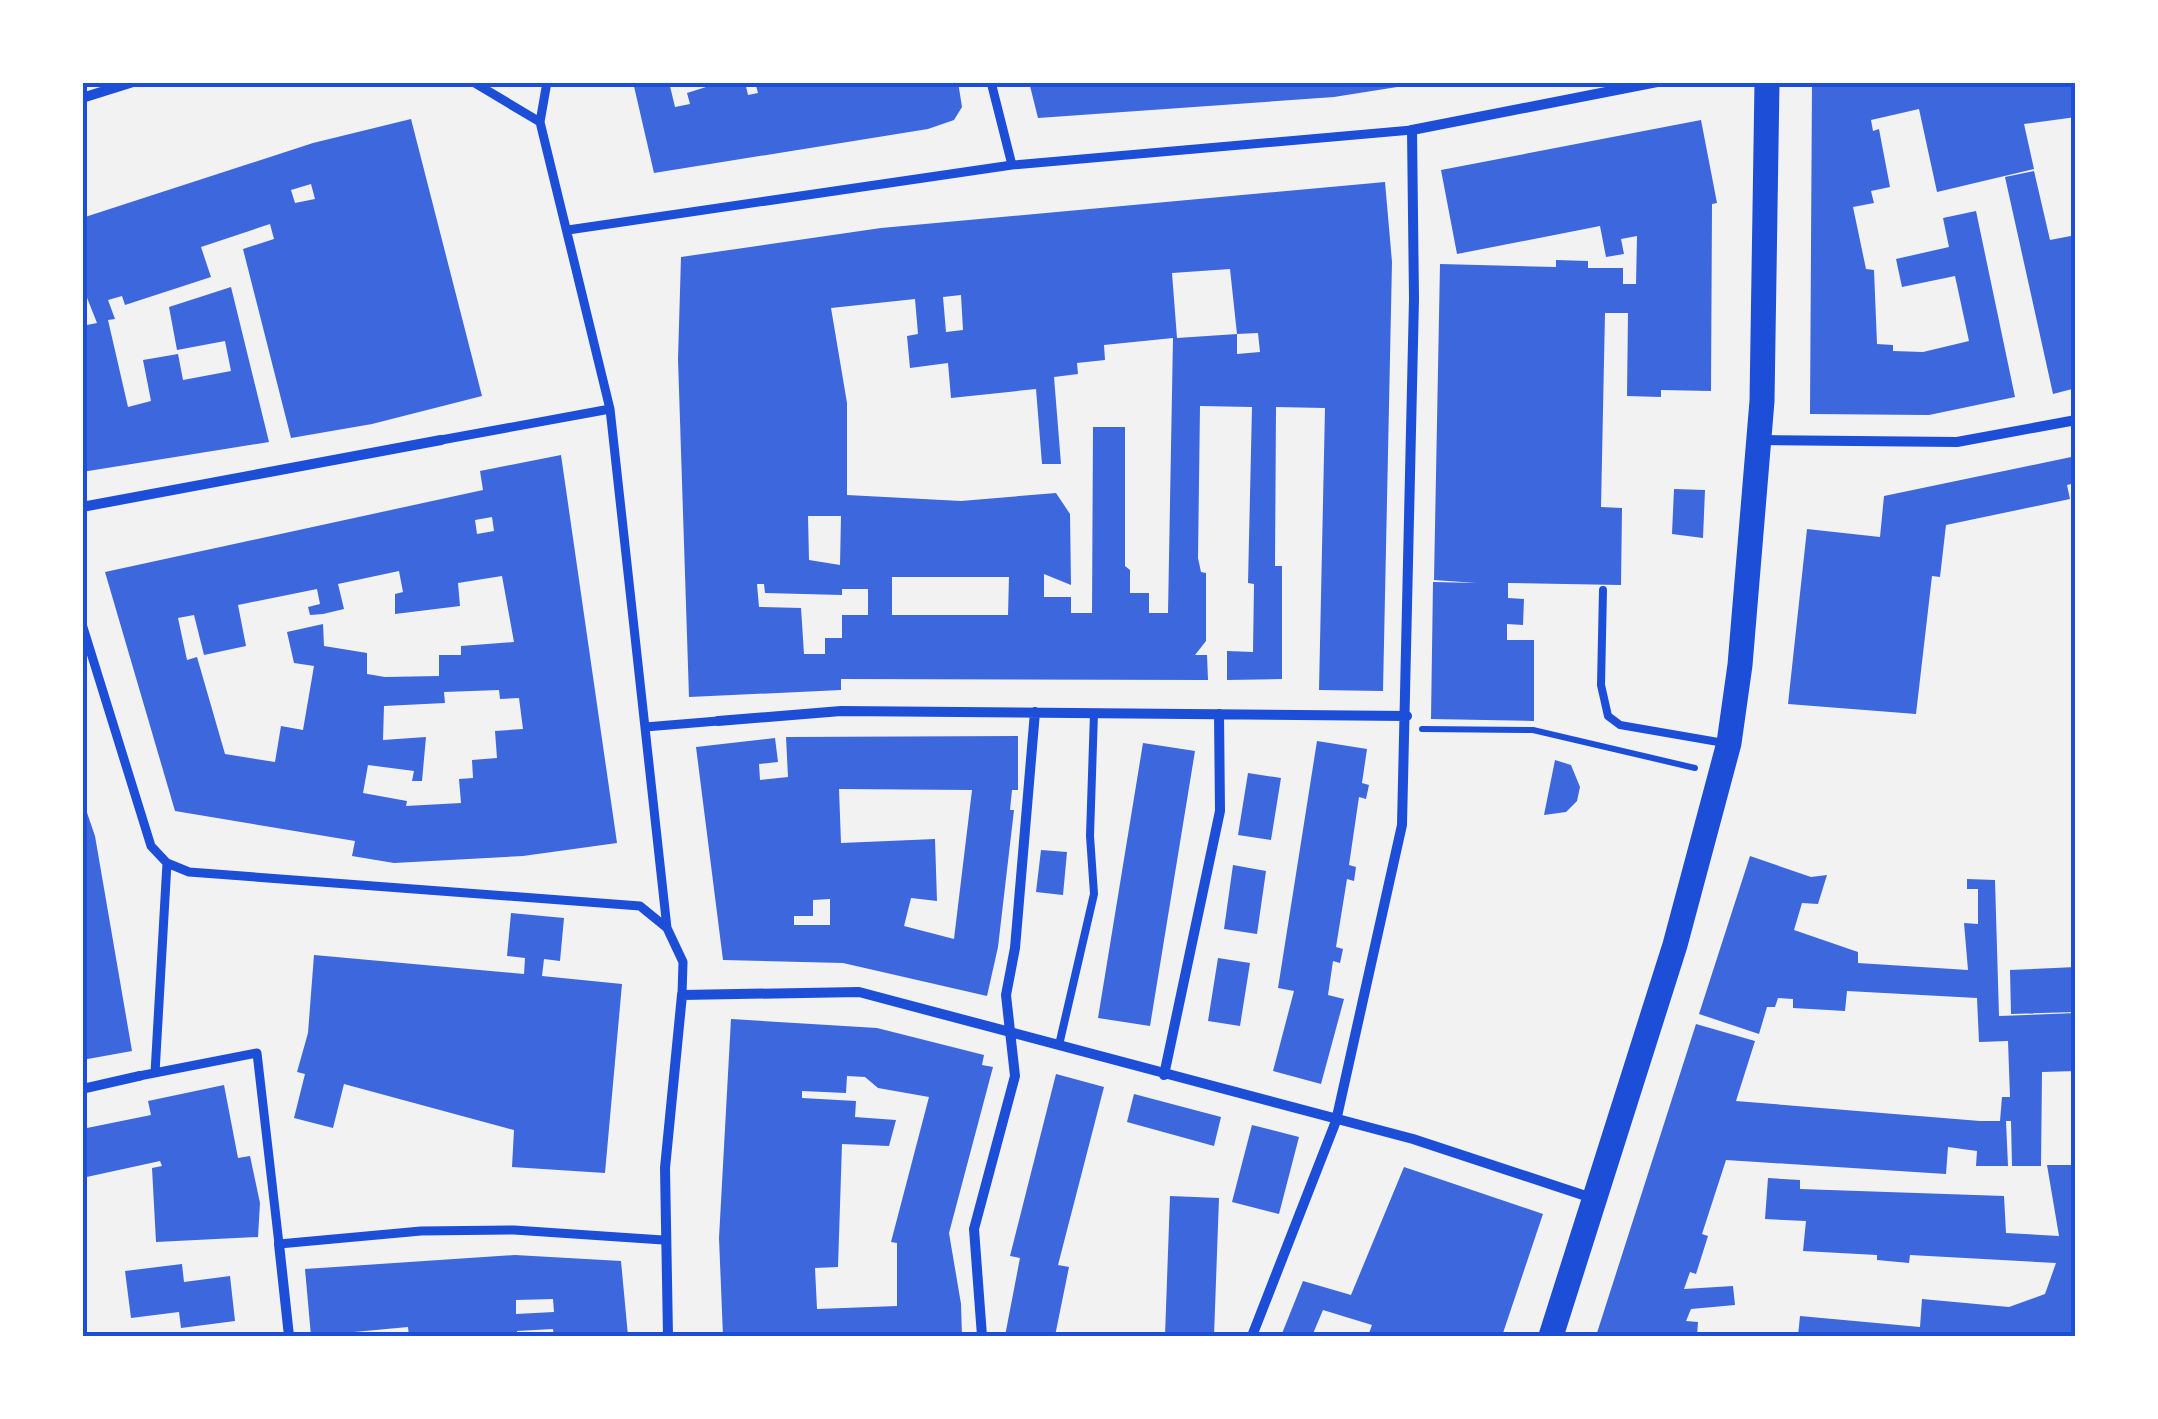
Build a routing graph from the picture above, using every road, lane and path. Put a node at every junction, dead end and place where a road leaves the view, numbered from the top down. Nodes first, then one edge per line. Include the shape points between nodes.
1 (133, 82) edge
2 (473, 82) edge
3 (546, 82) edge
4 (992, 82) edge
5 (1657, 82) edge
6 (1767, 82) edge
7 (82, 98) edge
8 (540, 122) junction
9 (1412, 130) junction
10 (1012, 165) junction
11 (568, 230) junction
12 (610, 409) junction
13 (2076, 420) edge
14 (441, 440) joint
15 (1759, 440) junction
16 (82, 507) edge
17 (1604, 590) dead end
18 (82, 624) edge
19 (1035, 712) junction
20 (1094, 713) junction
21 (1219, 714) junction
22 (1407, 716) junction
23 (718, 721) joint
24 (645, 727) junction
25 (1406, 728) junction
26 (1729, 744) junction
27 (1721, 774) junction
28 (168, 864) junction
29 (667, 928) junction
30 (682, 996) junction
31 (1009, 1030) junction
32 (1060, 1045) junction
33 (155, 1073) junction
34 (1164, 1075) junction
35 (140, 1076) joint
36 (82, 1089) edge
37 (1336, 1121) junction
38 (1592, 1198) junction
39 (664, 1240) junction
40 (280, 1244) junction
41 (289, 1336) edge
42 (668, 1336) edge
43 (982, 1336) edge
44 (1252, 1336) edge
45 (1551, 1336) edge

1 - 7 street
2 - 8 street
3 - 8 street
4 - 10 street
5 - 9 street
6 - 15 main road
8 - 11 street
9 - 10 street
9 - 22 street
10 - 11 street
11 - 12 street
12 - 14 street
12 - 24 street
13 - 15 street via 1957,442
14 - 16 street
15 - 26 main road
17 - 26 lane via 1601,685 1608,716 1620,725
18 - 28 street via 151,846
19 - 20 street
19 - 23 street via 842,710
19 - 31 street via 1006,995
20 - 21 street
20 - 32 lane via 1094,894
21 - 22 street
21 - 34 street via 1220,811
22 - 25 street
23 - 24 street
24 - 29 street
25 - 27 path via 1533,730
25 - 37 street via 1398,858
26 - 27 main road
27 - 38 main road via 1676,944
28 - 29 street via 190,872 640,906
28 - 33 street
29 - 30 street via 683,962
30 - 31 street via 859,992
30 - 39 street via 664,1168
31 - 32 street
31 - 43 street via 1016,1076 974,1229
32 - 34 street
33 - 35 street
33 - 40 street via 257,1053
34 - 37 street
35 - 36 street
37 - 38 street
37 - 44 street
38 - 45 main road
39 - 40 street via 514,1230
39 - 42 street
40 - 41 street

